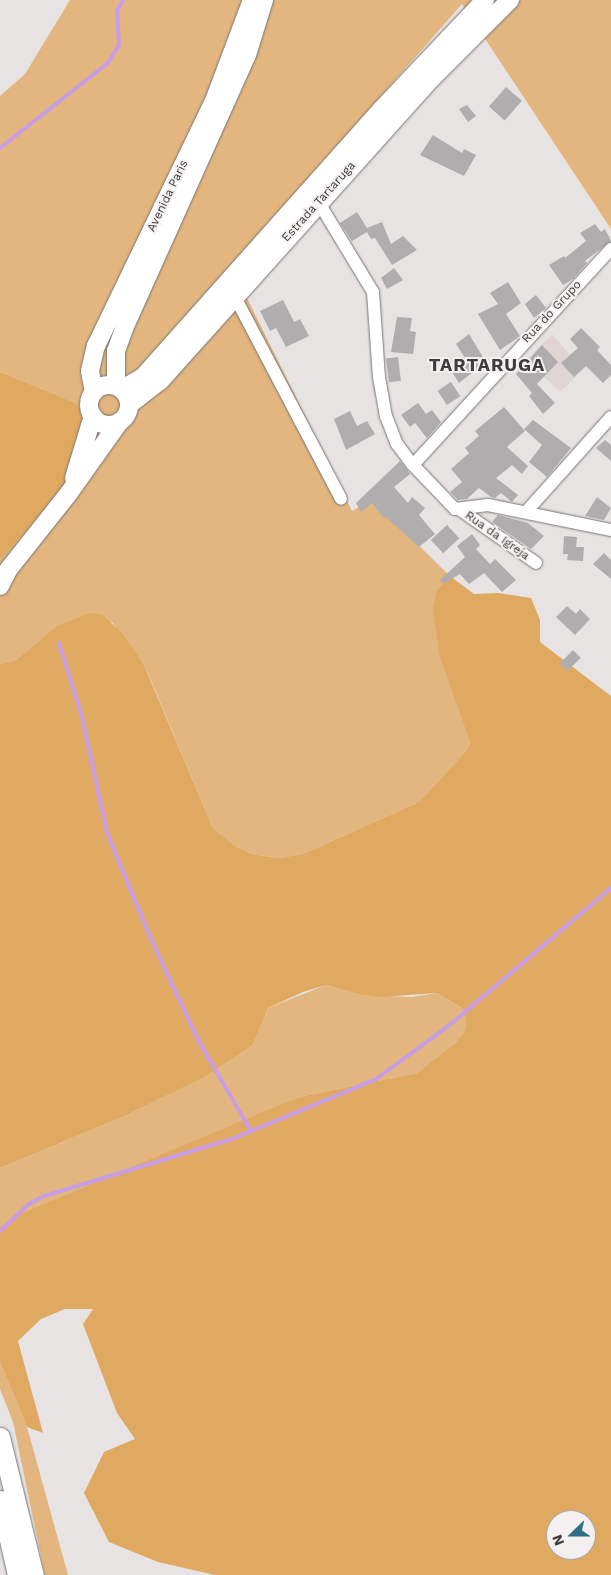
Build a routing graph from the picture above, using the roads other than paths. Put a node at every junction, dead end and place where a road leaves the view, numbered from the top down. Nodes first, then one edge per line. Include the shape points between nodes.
1 (252, 0) edge
2 (264, 0) edge
3 (485, 0) edge
4 (510, 0) edge
5 (319, 202) junction
6 (611, 249) edge
7 (234, 296) junction
8 (119, 388) junction
9 (94, 392) junction
10 (129, 405) junction
11 (93, 416) junction
12 (611, 417) edge
13 (120, 421) junction
14 (413, 465) junction
15 (70, 493) junction
16 (341, 499) dead end
17 (459, 509) junction
18 (526, 512) junction
19 (611, 530) edge
20 (536, 563) dead end
21 (0, 586) edge
22 (0, 1437) edge
23 (0, 1500) edge
24 (16, 1575) edge
25 (34, 1575) edge

1 - 9 street, Avenida Paris via 214,101 96,346 90,371
2 - 8 street, Avenida Paris via 247,55 126,324 116,351
3 - 8 street, Estrada Tartaruga via 382,109 143,377
4 - 5 street, Estrada Tartaruga
5 - 7 street, Estrada Tartaruga
5 - 14 street via 374,292 379,377 386,416 397,444
6 - 14 street, Rua do Grupo
7 - 10 street, Estrada Tartaruga via 160,381
7 - 16 street
8 - 9 street via 104,386
8 - 10 street
9 - 11 street via 89,404
10 - 13 street
11 - 13 street via 102,424
11 - 15 street
12 - 18 street
13 - 15 street
14 - 17 street via 448,503
15 - 21 street via 8,570
17 - 18 street via 488,505
17 - 20 street, Rua da Igreja
18 - 19 street
22 - 25 main road
23 - 24 main road

